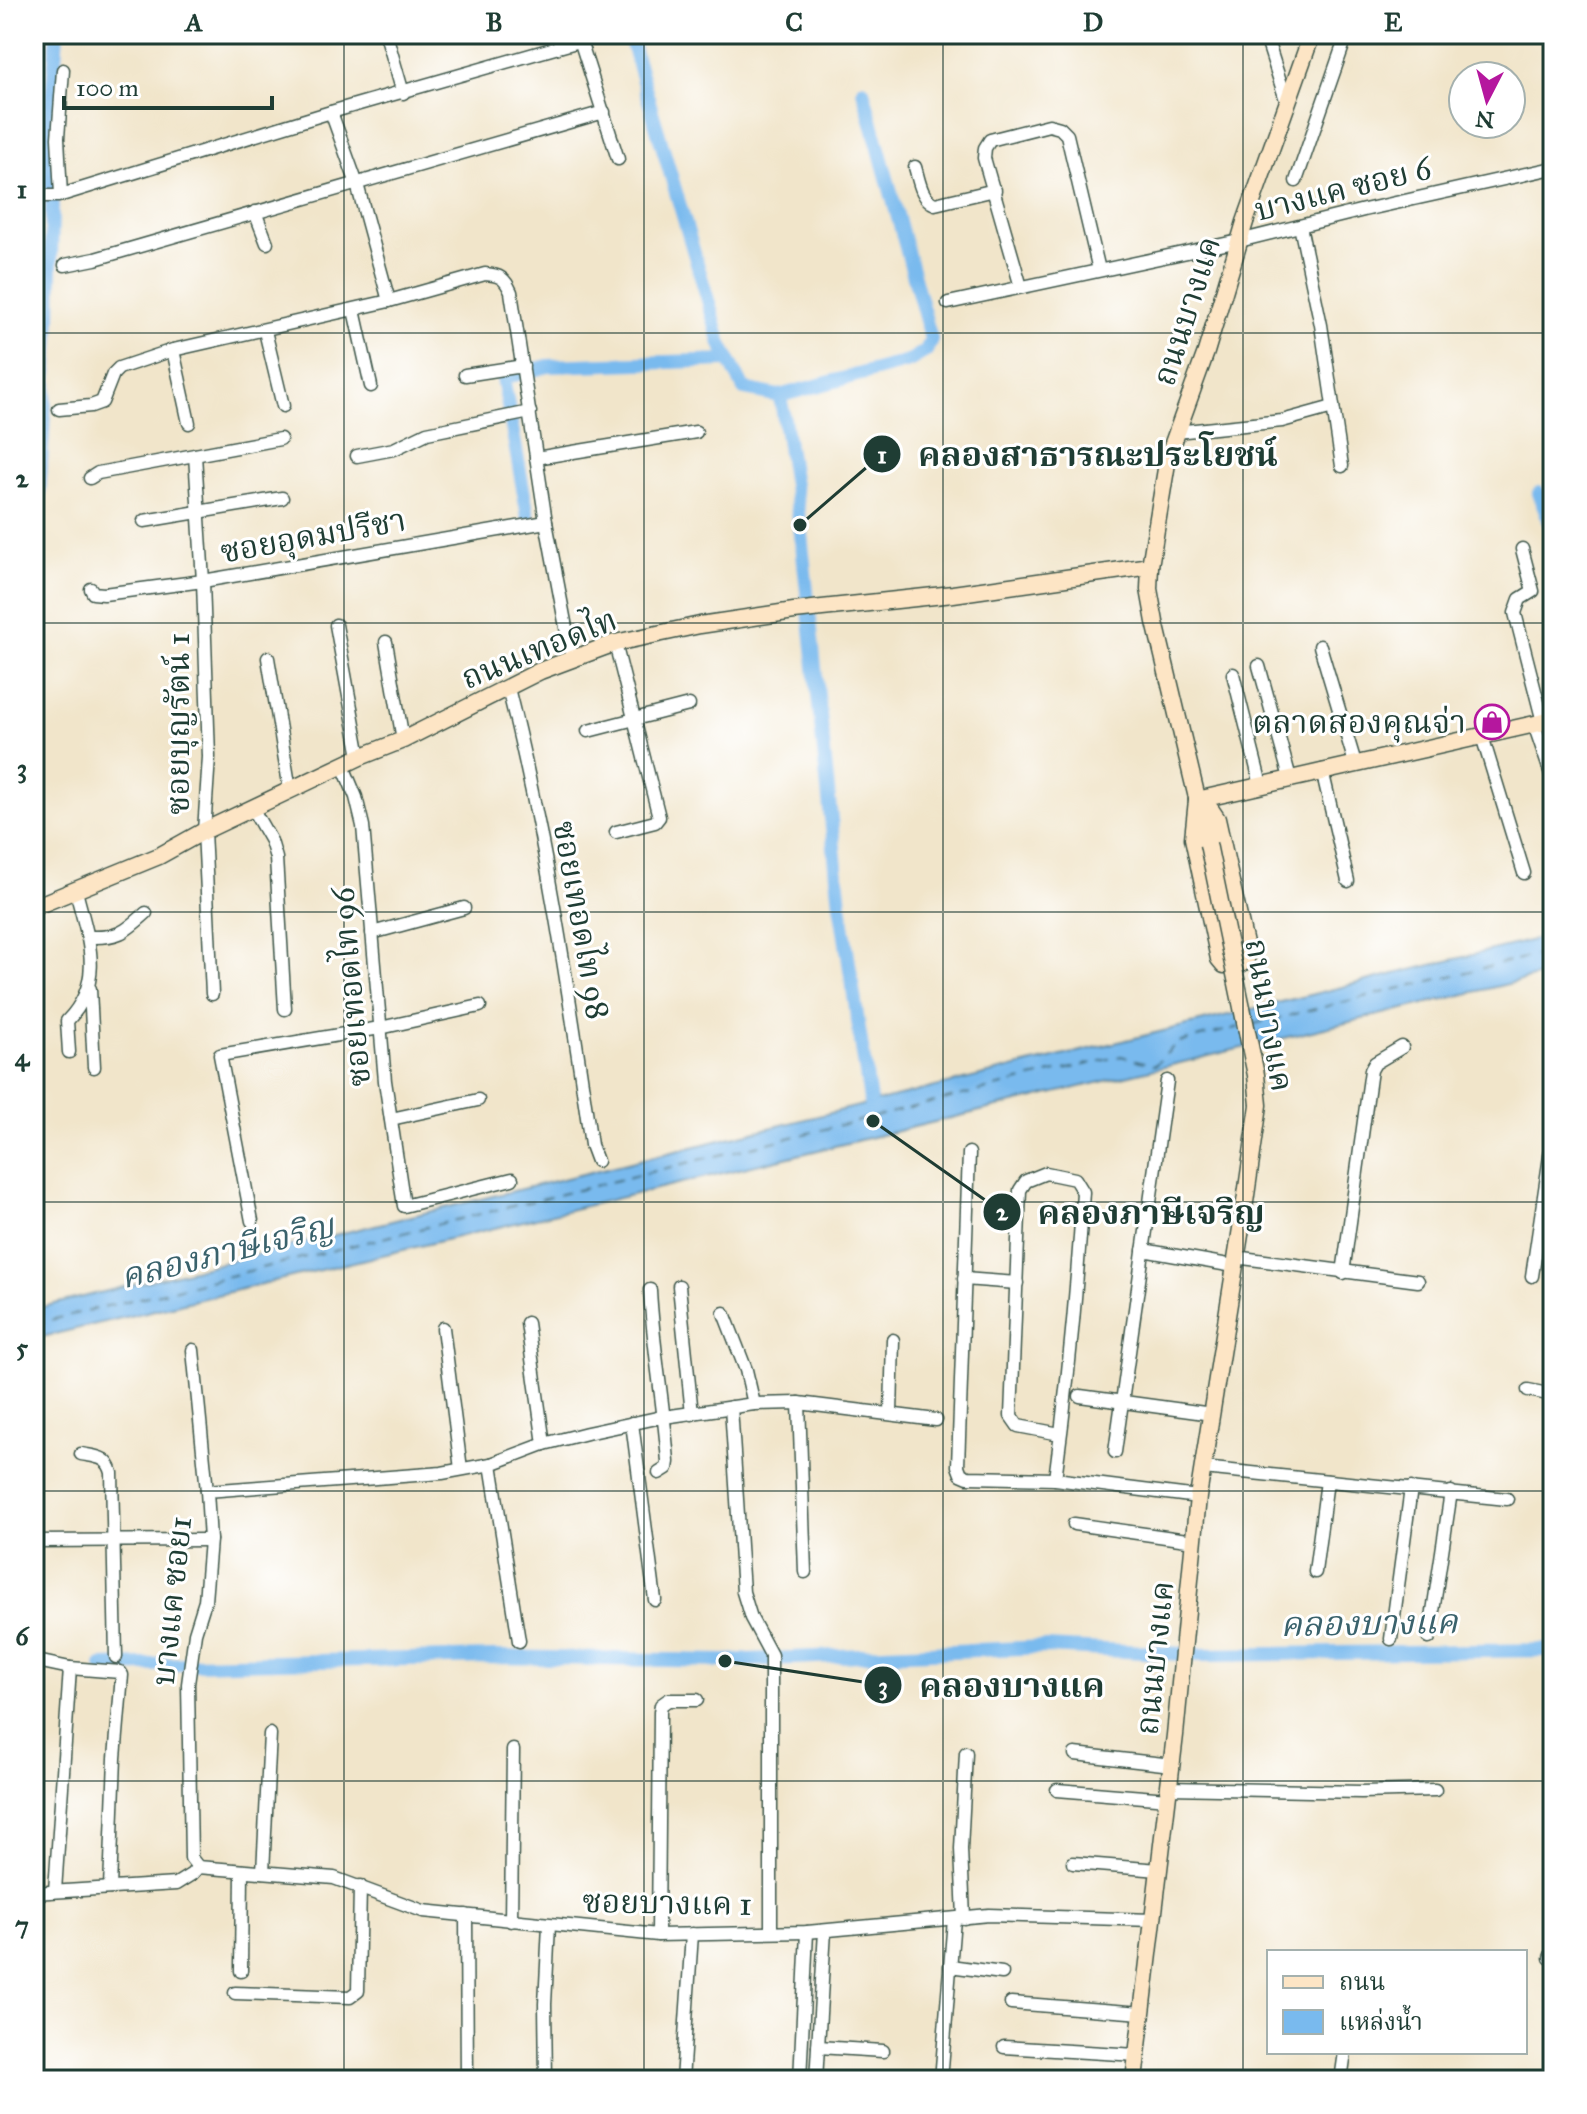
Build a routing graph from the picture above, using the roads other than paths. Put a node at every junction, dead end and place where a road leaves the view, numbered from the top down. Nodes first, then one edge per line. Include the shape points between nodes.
1 (386, 34) edge
2 (604, 34) edge
3 (1265, 34) edge
4 (1312, 34) edge
5 (1347, 34) edge
6 (580, 40) junction
7 (63, 70) dead end
8 (403, 93) junction
9 (1287, 103) junction
10 (331, 112) junction
11 (604, 112) junction
12 (618, 159) dead end
13 (915, 167) dead end
14 (1553, 168) edge
15 (1296, 181) dead end
16 (357, 184) junction
17 (995, 190) junction
18 (35, 196) edge
19 (60, 196) junction
20 (255, 212) junction
21 (1300, 226) junction
22 (1239, 241) junction
23 (267, 243) dead end
24 (65, 265) dead end
25 (1099, 270) junction
26 (1021, 287) junction
27 (389, 301) junction
28 (948, 303) dead end
29 (354, 310) junction
30 (265, 331) junction
31 (173, 350) junction
32 (523, 366) junction
33 (465, 375) dead end
34 (371, 386) dead end
35 (283, 406) dead end
36 (1333, 407) junction
37 (59, 409) dead end
38 (530, 412) junction
39 (189, 423) dead end
40 (696, 432) dead end
41 (1176, 432) junction
42 (280, 439) dead end
43 (195, 455) junction
44 (357, 456) dead end
45 (536, 458) junction
46 (1342, 466) dead end
47 (90, 478) dead end
48 (282, 498) dead end
49 (198, 513) junction
50 (144, 521) dead end
51 (546, 522) junction
52 (1522, 549) dead end
53 (1150, 566) junction
54 (203, 581) junction
55 (91, 589) dead end
56 (336, 625) dead end
57 (386, 642) dead end
58 (615, 643) junction
59 (1320, 646) dead end
60 (268, 658) dead end
61 (572, 659) junction
62 (1259, 666) dead end
63 (1233, 674) dead end
64 (508, 688) junction
65 (689, 705) dead end
66 (635, 719) junction
67 (1543, 722) edge
68 (588, 731) dead end
69 (1482, 736) junction
70 (403, 740) junction
71 (360, 757) junction
72 (1355, 763) junction
73 (343, 766) junction
74 (1322, 770) junction
75 (1290, 778) junction
76 (1553, 780) edge
77 (1261, 785) junction
78 (290, 790) junction
79 (1197, 800) junction
80 (252, 808) junction
81 (204, 831) junction
82 (616, 832) dead end
83 (1524, 873) dead end
84 (1348, 881) dead end
85 (76, 891) junction
86 (34, 907) edge
87 (464, 908) dead end
88 (146, 913) dead end
89 (372, 933) junction
90 (88, 937) junction
91 (89, 986) junction
92 (212, 994) dead end
93 (480, 1006) dead end
94 (285, 1009) dead end
95 (380, 1028) junction
96 (1402, 1047) dead end
97 (69, 1052) dead end
98 (94, 1067) dead end
99 (1167, 1081) dead end
100 (478, 1100) dead end
101 (391, 1119) junction
102 (1553, 1136) edge
103 (969, 1153) dead end
104 (597, 1161) dead end
105 (512, 1179) dead end
106 (1549, 1188) edge
107 (252, 1221) dead end
108 (1143, 1250) junction
109 (1234, 1261) junction
110 (1343, 1273) junction
111 (1532, 1276) dead end
112 (964, 1279) junction
113 (1418, 1281) dead end
114 (1017, 1283) junction
115 (679, 1286) dead end
116 (650, 1290) dead end
117 (724, 1313) dead end
118 (527, 1323) dead end
119 (443, 1328) dead end
120 (893, 1340) dead end
121 (193, 1350) dead end
122 (1528, 1390) dead end
123 (1553, 1395) edge
124 (1080, 1396) dead end
125 (1123, 1402) junction
126 (799, 1403) junction
127 (754, 1404) junction
128 (731, 1407) junction
129 (891, 1413) junction
130 (692, 1414) junction
131 (1212, 1414) junction
132 (665, 1417) junction
133 (936, 1420) dead end
134 (632, 1423) junction
135 (1060, 1434) junction
136 (544, 1444) junction
137 (1115, 1452) dead end
138 (81, 1454) dead end
139 (491, 1464) junction
140 (1203, 1468) junction
141 (461, 1469) junction
142 (659, 1473) dead end
143 (1055, 1479) junction
144 (1327, 1481) junction
145 (1411, 1488) junction
146 (207, 1491) junction
147 (1451, 1492) junction
148 (1198, 1497) junction
149 (1507, 1499) dead end
150 (1074, 1524) dead end
151 (113, 1540) junction
152 (210, 1540) junction
153 (34, 1541) edge
154 (1194, 1541) junction
155 (805, 1572) dead end
156 (1315, 1572) dead end
157 (655, 1600) dead end
158 (1429, 1638) dead end
159 (1391, 1639) dead end
160 (519, 1641) dead end
161 (116, 1657) dead end
162 (37, 1661) dead end
163 (70, 1668) junction
164 (697, 1700) dead end
165 (270, 1734) dead end
166 (513, 1750) dead end
167 (966, 1753) dead end
168 (1075, 1754) dead end
169 (1172, 1765) junction
170 (1057, 1790) dead end
171 (1435, 1790) dead end
172 (1168, 1794) junction
173 (194, 1862) junction
174 (1073, 1863) dead end
175 (1159, 1870) junction
176 (242, 1871) junction
177 (263, 1872) junction
178 (360, 1886) junction
179 (110, 1888) junction
180 (55, 1891) junction
181 (34, 1893) edge
182 (466, 1915) junction
183 (959, 1918) junction
184 (1153, 1920) junction
185 (511, 1921) junction
186 (549, 1925) junction
187 (771, 1931) junction
188 (825, 1931) junction
189 (807, 1932) junction
190 (692, 1934) junction
191 (658, 1935) junction
192 (950, 1966) junction
193 (241, 1971) dead end
194 (1002, 1973) dead end
195 (235, 1993) dead end
196 (1011, 2003) dead end
197 (1142, 2013) junction
198 (818, 2047) junction
199 (1004, 2047) dead end
200 (883, 2051) dead end
201 (1345, 2054) edge
202 (1137, 2055) junction
203 (467, 2080) edge
204 (546, 2080) edge
205 (682, 2080) edge
206 (800, 2080) edge
207 (816, 2080) edge
208 (941, 2080) edge
209 (1134, 2080) edge
210 (1341, 2080) edge

1 - 8 street
2 - 6 street
3 - 9 street
4 - 9 main road, ถนนบางแค
5 - 15 street
6 - 8 street
6 - 11 street
7 - 19 street
8 - 10 street
9 - 22 main road, ถนนบางแค
10 - 16 street
10 - 19 street
11 - 12 street
11 - 16 street
13 - 17 street via 923,194 935,204
14 - 21 street, บางแค ซอย 6
16 - 20 street
16 - 27 street
17 - 25 street via 984,158 990,140 1049,125 1060,128 1067,135
17 - 26 street
18 - 19 street
20 - 23 street
20 - 24 street
21 - 22 street, บางแค ซอย 6
21 - 36 street
22 - 25 street, บางแค ซอย 6
22 - 41 main road, ถนนบางแค
25 - 26 street, บางแค ซอย 6
26 - 28 street, บางแค ซอย 6
27 - 29 street
27 - 32 street via 485,274 500,275 511,292
29 - 30 street
29 - 34 street
30 - 31 street
30 - 35 street
31 - 37 street via 119,368 102,402
31 - 39 street
32 - 33 street
32 - 38 street
36 - 41 street via 1282,421
36 - 46 street
38 - 44 street via 427,433 394,449
38 - 45 street
40 - 45 street
41 - 53 main road, ถนนบางแค
42 - 43 street
43 - 47 street
43 - 49 street, ซอยบุญรัตน์ 1
45 - 51 street
48 - 49 street
49 - 50 street
49 - 54 street, ซอยบุญรัตน์ 1
51 - 54 street, ซอยอุดมปรีชา
51 - 61 street
52 - 67 street via 1533,591 1520,599 1515,613
53 - 58 main road, ถนนเทอดไท via 794,611
53 - 79 main road, ถนนบางแค via 1155,622
54 - 55 street, ซอยอุดมปรีชา via 104,594
54 - 81 street, ซอยบุญรัตน์ 1 via 209,757
56 - 71 street
57 - 70 street
58 - 61 main road, ถนนเทอดไท
58 - 66 street
59 - 72 street
60 - 78 street
61 - 64 main road, ถนนเทอดไท
62 - 75 street
63 - 77 street
64 - 70 main road, ถนนเทอดไท
64 - 104 street, ซอยเทอดไท 98 via 531,788
65 - 66 street
66 - 68 street
66 - 82 street via 659,817
67 - 69 main road
67 - 76 street
69 - 72 main road
69 - 83 street
70 - 71 main road, ถนนเทอดไท
71 - 73 main road, ถนนเทอดไท
72 - 74 main road
73 - 78 main road, ถนนเทอดไท
73 - 89 street, ซอยเทอดไท 96 via 363,826
74 - 75 main road
74 - 84 street
75 - 77 main road
77 - 79 main road
78 - 80 main road, ถนนเทอดไท
79 - 79 main road via 1217,819 1247,953 1241,964 1224,965 1219,959 1193,838
79 - 109 main road, ถนนบางแค, bridge via 1259,1105
80 - 81 main road, ถนนเทอดไท
80 - 94 street via 276,858
81 - 85 main road, ถนนเทอดไท
81 - 92 street, ซอยบุญรัตน์ 1
85 - 86 main road, ถนนเทอดไท
85 - 90 street
87 - 89 street
88 - 90 street via 125,932
89 - 95 street, ซอยเทอดไท 96
90 - 91 street
91 - 97 street via 67,1021
91 - 98 street
93 - 95 street
95 - 101 street, ซอยเทอดไท 96
95 - 107 street via 220,1055
96 - 110 street via 1371,1070
99 - 108 street
100 - 101 street
101 - 105 street, ซอยเทอดไท 96 via 404,1206
102 - 106 street
103 - 112 street
106 - 111 street
108 - 109 street
108 - 125 street
109 - 110 street
109 - 131 main road, ถนนบางแค
110 - 113 street
112 - 114 street
112 - 143 street via 959,1471 968,1477
114 - 135 street via 1012,1420
114 - 135 street via 1022,1185 1046,1173 1075,1179 1083,1192
115 - 130 street
116 - 132 street
117 - 127 street
118 - 136 street
119 - 141 street
120 - 129 street
121 - 146 street, บางแค ซอย1
122 - 123 street
124 - 125 street
125 - 131 street
125 - 137 street
126 - 127 street
126 - 129 street
126 - 155 street
127 - 128 street
128 - 130 street
128 - 187 street via 743,1592 769,1648 772,1673
129 - 133 street
130 - 132 street
131 - 140 main road, ถนนบางแค
132 - 134 street
132 - 142 street via 668,1462
134 - 136 street
134 - 157 street
135 - 143 street
136 - 139 street
138 - 151 street via 110,1463
139 - 141 street
139 - 160 street
140 - 144 street
140 - 148 main road, ถนนบางแค
141 - 146 street
143 - 148 street
144 - 145 street
144 - 156 street
145 - 147 street
145 - 159 street
146 - 152 street, บางแค ซอย1
147 - 149 street
147 - 158 street
148 - 154 main road, ถนนบางแค
150 - 154 street
151 - 152 street
151 - 153 street
151 - 161 street
152 - 173 street, บางแค ซอย1 via 205,1601 188,1684
154 - 169 main road, ถนนบางแค
162 - 163 street
163 - 179 street via 122,1675
163 - 180 street
164 - 191 street via 661,1705
165 - 177 street
166 - 185 street
167 - 183 street
168 - 169 street
169 - 172 main road, ถนนบางแค
170 - 172 street
171 - 172 street
172 - 175 main road, ถนนบางแค
173 - 176 street, ซอยบางแค 1
173 - 179 street via 192,1874 176,1884
174 - 175 street
175 - 184 main road, ถนนบางแค
176 - 177 street, ซอยบางแค 1
176 - 193 street
177 - 178 street, ซอยบางแค 1 via 325,1876
178 - 182 street, ซอยบางแค 1 via 417,1909
178 - 195 street via 356,1995
179 - 180 street
180 - 181 street
182 - 185 street, ซอยบางแค 1
182 - 203 street
183 - 184 street, ซอยบางแค 1
183 - 188 street, ซอยบางแค 1
183 - 192 street
184 - 197 main road, ถนนบางแค
185 - 186 street, ซอยบางแค 1
186 - 191 street, ซอยบางแค 1
186 - 204 street
187 - 189 street, ซอยบางแค 1
187 - 190 street, ซอยบางแค 1
188 - 189 street, ซอยบางแค 1
188 - 198 street
189 - 206 street
190 - 191 street, ซอยบางแค 1
190 - 205 street
192 - 194 street
192 - 208 street
196 - 197 street
197 - 202 main road, ถนนบางแค
198 - 200 street
198 - 207 street
199 - 202 street
201 - 210 street
202 - 209 main road, ถนนบางแค

